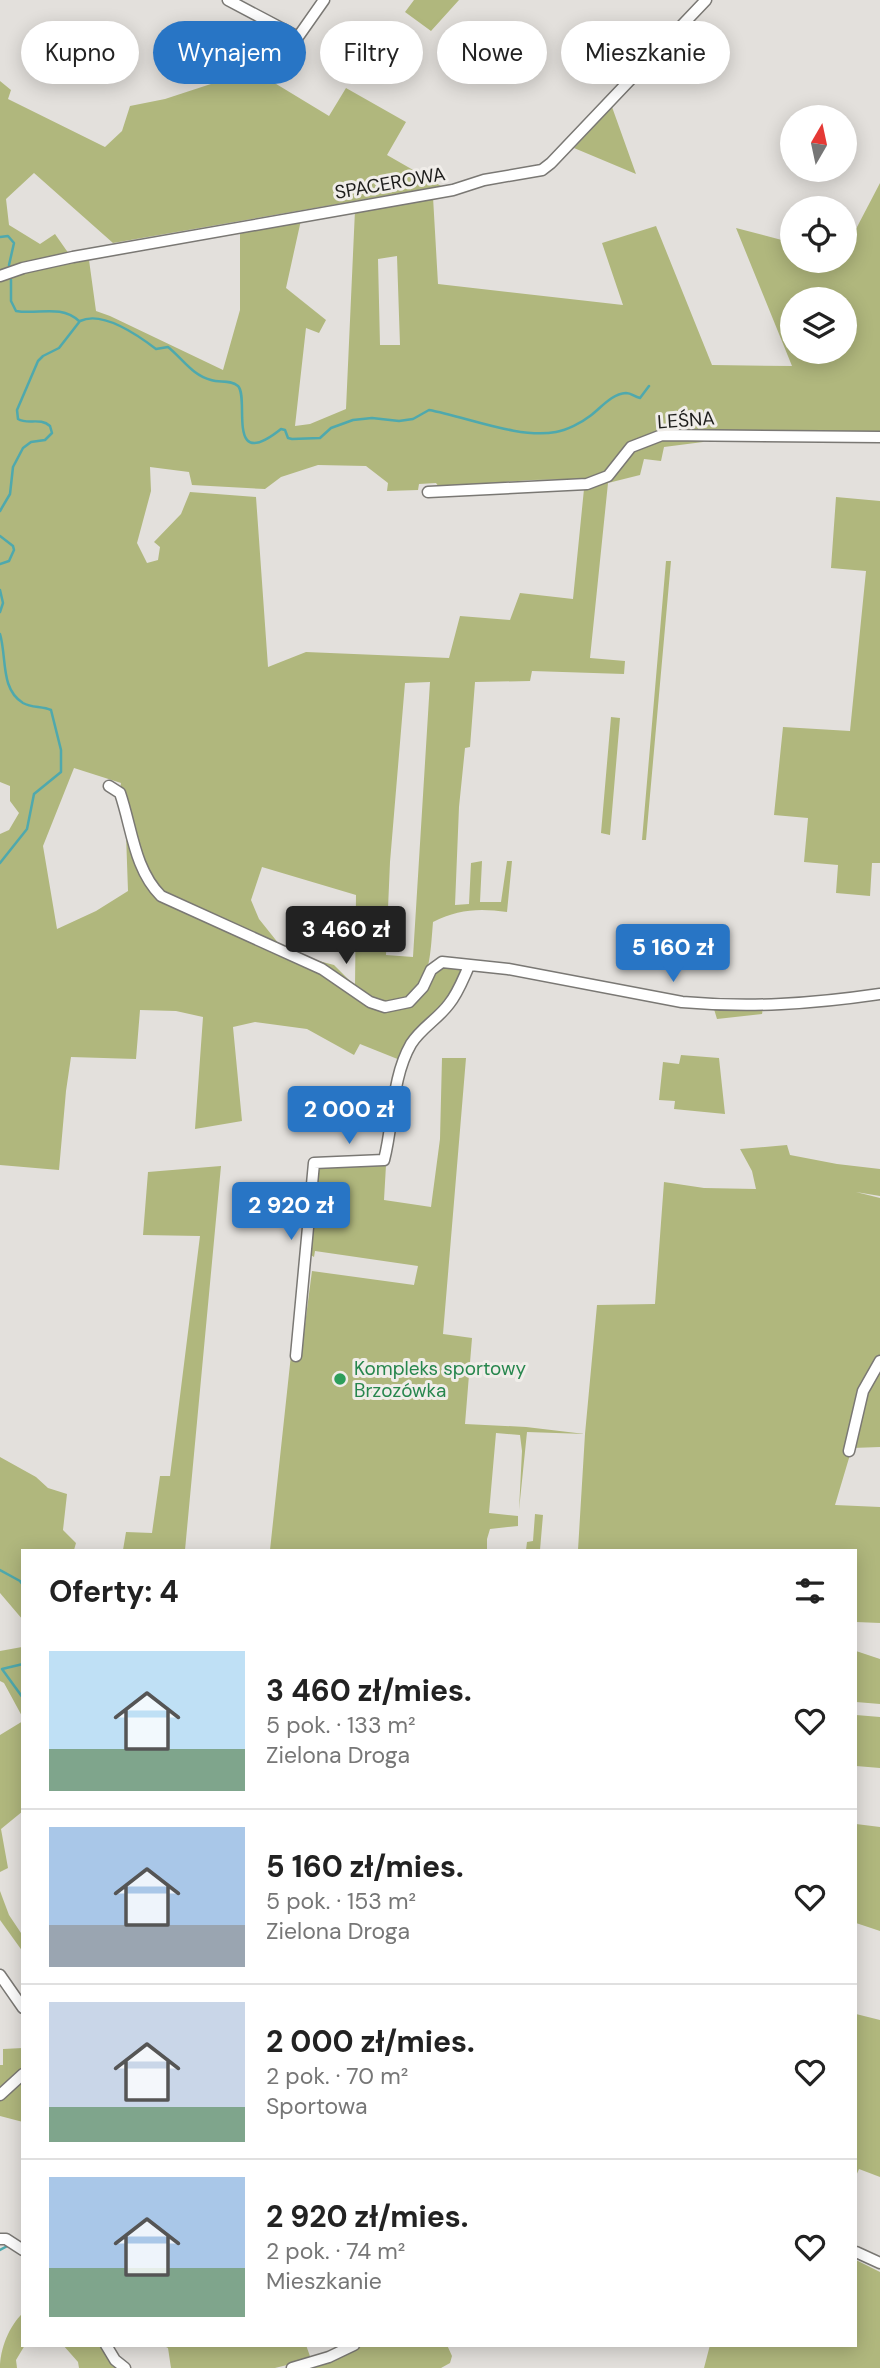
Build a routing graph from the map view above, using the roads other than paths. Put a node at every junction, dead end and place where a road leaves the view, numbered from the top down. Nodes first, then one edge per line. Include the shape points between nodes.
1 (228, 0) edge
2 (324, 0) edge
3 (706, 0) edge
4 (0, 276) edge
5 (880, 437) edge
6 (428, 492) dead end
7 (109, 786) dead end
8 (469, 966) junction
9 (880, 994) edge
10 (296, 1356) dead end
11 (880, 1361) edge
12 (849, 1451) dead end
13 (0, 1975) edge
14 (21, 2005) edge
15 (21, 2076) edge
16 (0, 2095) edge
17 (3, 2239) edge
18 (21, 2249) edge
19 (857, 2252) edge
20 (880, 2263) edge
21 (107, 2347) edge
22 (350, 2347) edge
23 (125, 2368) edge
24 (292, 2368) edge

1 - 2 street via 298,37
3 - 4 street, SPACEROWA via 545,169 453,190 143,244
5 - 6 street, LEŚNA via 662,435 631,447 608,476 587,484
7 - 8 street via 120,793 138,859 160,896 322,969 370,1002 385,1007 409,1002 442,962
8 - 9 street via 708,1004 761,1006
8 - 10 street via 448,1006 421,1031 404,1058 384,1160 314,1163
11 - 12 street via 863,1391
13 - 14 street
15 - 16 street
17 - 18 street
19 - 20 street
21 - 23 street
22 - 24 street

